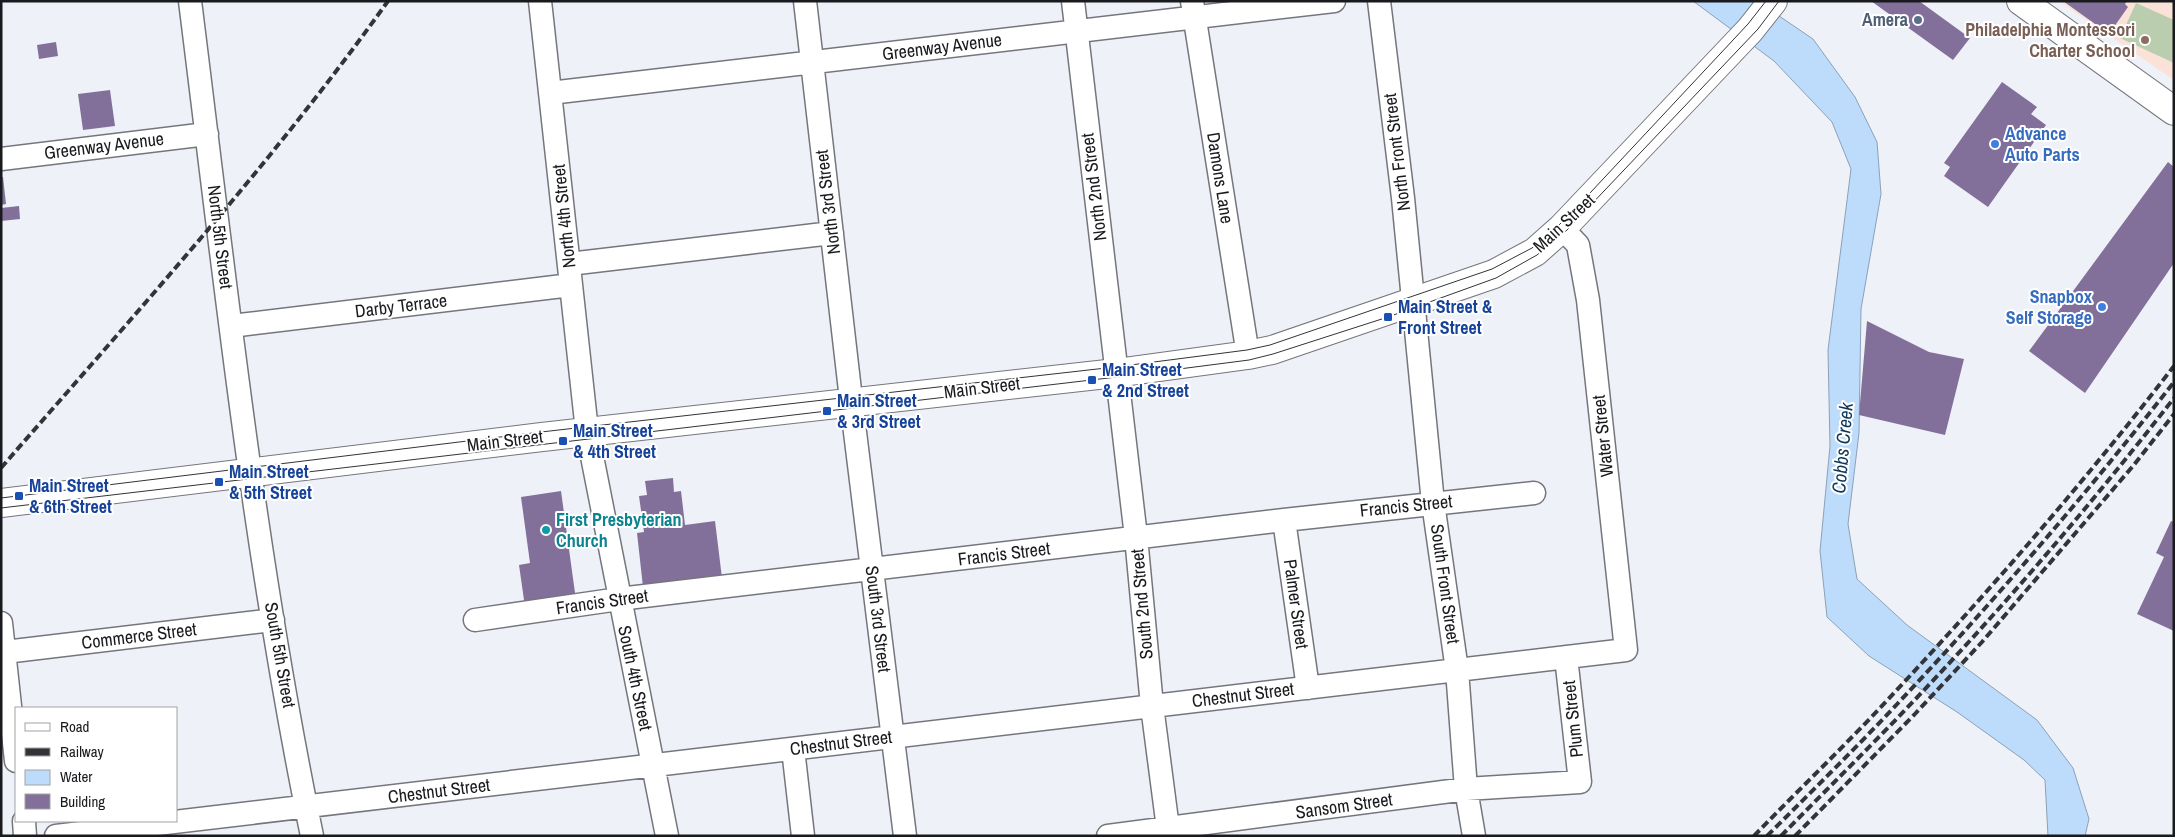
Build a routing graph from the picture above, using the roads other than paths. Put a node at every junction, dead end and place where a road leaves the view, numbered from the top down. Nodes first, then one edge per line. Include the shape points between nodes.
1 (190, 1) edge
2 (540, 1) edge
3 (805, 1) edge
4 (1072, 1) edge
5 (1334, 1) edge
6 (1378, 1) edge
7 (2022, 2) edge
8 (1193, 9) edge
9 (1766, 10) edge
10 (1076, 32) junction
11 (812, 62) junction
12 (550, 93) junction
13 (2174, 111) edge
14 (207, 134) junction
15 (1, 159) edge
16 (1562, 228) junction
17 (832, 233) junction
18 (570, 275) junction
19 (1412, 303) junction
20 (231, 326) junction
21 (1248, 355) junction
22 (1116, 373) junction
23 (852, 403) junction
24 (587, 431) junction
25 (250, 473) junction
26 (1534, 493) dead end
27 (1, 503) edge
28 (1433, 503) junction
29 (1284, 520) junction
30 (1136, 537) junction
31 (872, 570) junction
32 (619, 599) junction
33 (273, 620) junction
34 (475, 620) dead end
35 (1, 623) edge
36 (1626, 650) joint
37 (5, 652) junction
38 (1566, 657) junction
39 (1457, 670) junction
40 (1308, 688) junction
41 (1152, 706) junction
42 (6, 722) edge
43 (893, 737) junction
44 (793, 750) junction
45 (15, 757) edge
46 (653, 766) junction
47 (1580, 782) joint
48 (1466, 789) junction
49 (306, 807) junction
50 (24, 822) edge
51 (163, 830) edge
52 (1169, 832) edge
53 (25, 836) edge
54 (56, 836) edge
55 (312, 836) edge
56 (667, 836) edge
57 (803, 836) edge
58 (905, 836) edge
59 (1108, 836) edge
60 (1474, 836) edge

1 - 14 street, North 5th Street
2 - 12 street, North 4th Street
3 - 11 street, North 3rd Street
4 - 10 street, North 2nd Street
5 - 8 street, Greenway Avenue
6 - 19 street, North Front Street via 1403,198
7 - 13 main road
8 - 10 street, Greenway Avenue
8 - 21 street, Damons Lane
9 - 16 main road, Main Street
10 - 11 street, Greenway Avenue
10 - 22 street, North 2nd Street
11 - 12 street, Greenway Avenue
11 - 17 street, North 3rd Street
12 - 18 street, North 4th Street
14 - 15 street, Greenway Avenue
14 - 20 street, North 5th Street
16 - 19 main road, Main Street via 1535,252 1516,263
16 - 36 street, Water Street via 1578,245 1588,300
17 - 18 street, Darby Terrace
17 - 23 street, North 3rd Street
18 - 20 street, Darby Terrace
18 - 24 street, North 4th Street
19 - 21 main road, Main Street
19 - 28 street, South Front Street
20 - 25 street, North 5th Street
21 - 22 main road, Main Street
22 - 23 main road, Main Street
22 - 30 street, South 2nd Street
23 - 24 main road, Main Street
23 - 31 street, South 3rd Street
24 - 25 main road, Main Street
24 - 32 street, South 4th Street
25 - 27 main road, Main Street
25 - 33 street, South 5th Street
26 - 28 street, Francis Street
28 - 29 street, Francis Street
28 - 39 street, South Front Street
29 - 30 street, Francis Street
29 - 40 street, Palmer Street
30 - 31 street, Francis Street
30 - 41 street, South 2nd Street
31 - 32 street, Francis Street
31 - 43 street, South 3rd Street
32 - 34 street, Francis Street
32 - 46 street, South 4th Street
33 - 37 street, Commerce Street
33 - 49 street, South 5th Street
35 - 37 street
36 - 38 street, Chestnut Street
37 - 42 street
38 - 39 street, Chestnut Street
38 - 47 street, Plum Street
39 - 40 street, Chestnut Street
39 - 48 street, South Front Street
40 - 41 street, Chestnut Street
41 - 43 street, Chestnut Street
41 - 52 street, South 2nd Street
42 - 45 street
43 - 44 street, Chestnut Street
43 - 58 street, South 3rd Street
44 - 46 street, Chestnut Street
44 - 57 street
46 - 49 street, Chestnut Street
46 - 56 street, South 4th Street
47 - 48 street, Sansom Street
48 - 52 street, Sansom Street
48 - 60 street, South Front Street
49 - 51 street, Chestnut Street
49 - 55 street, South 5th Street
50 - 53 street
51 - 54 street, Chestnut Street
52 - 59 street, Sansom Street

